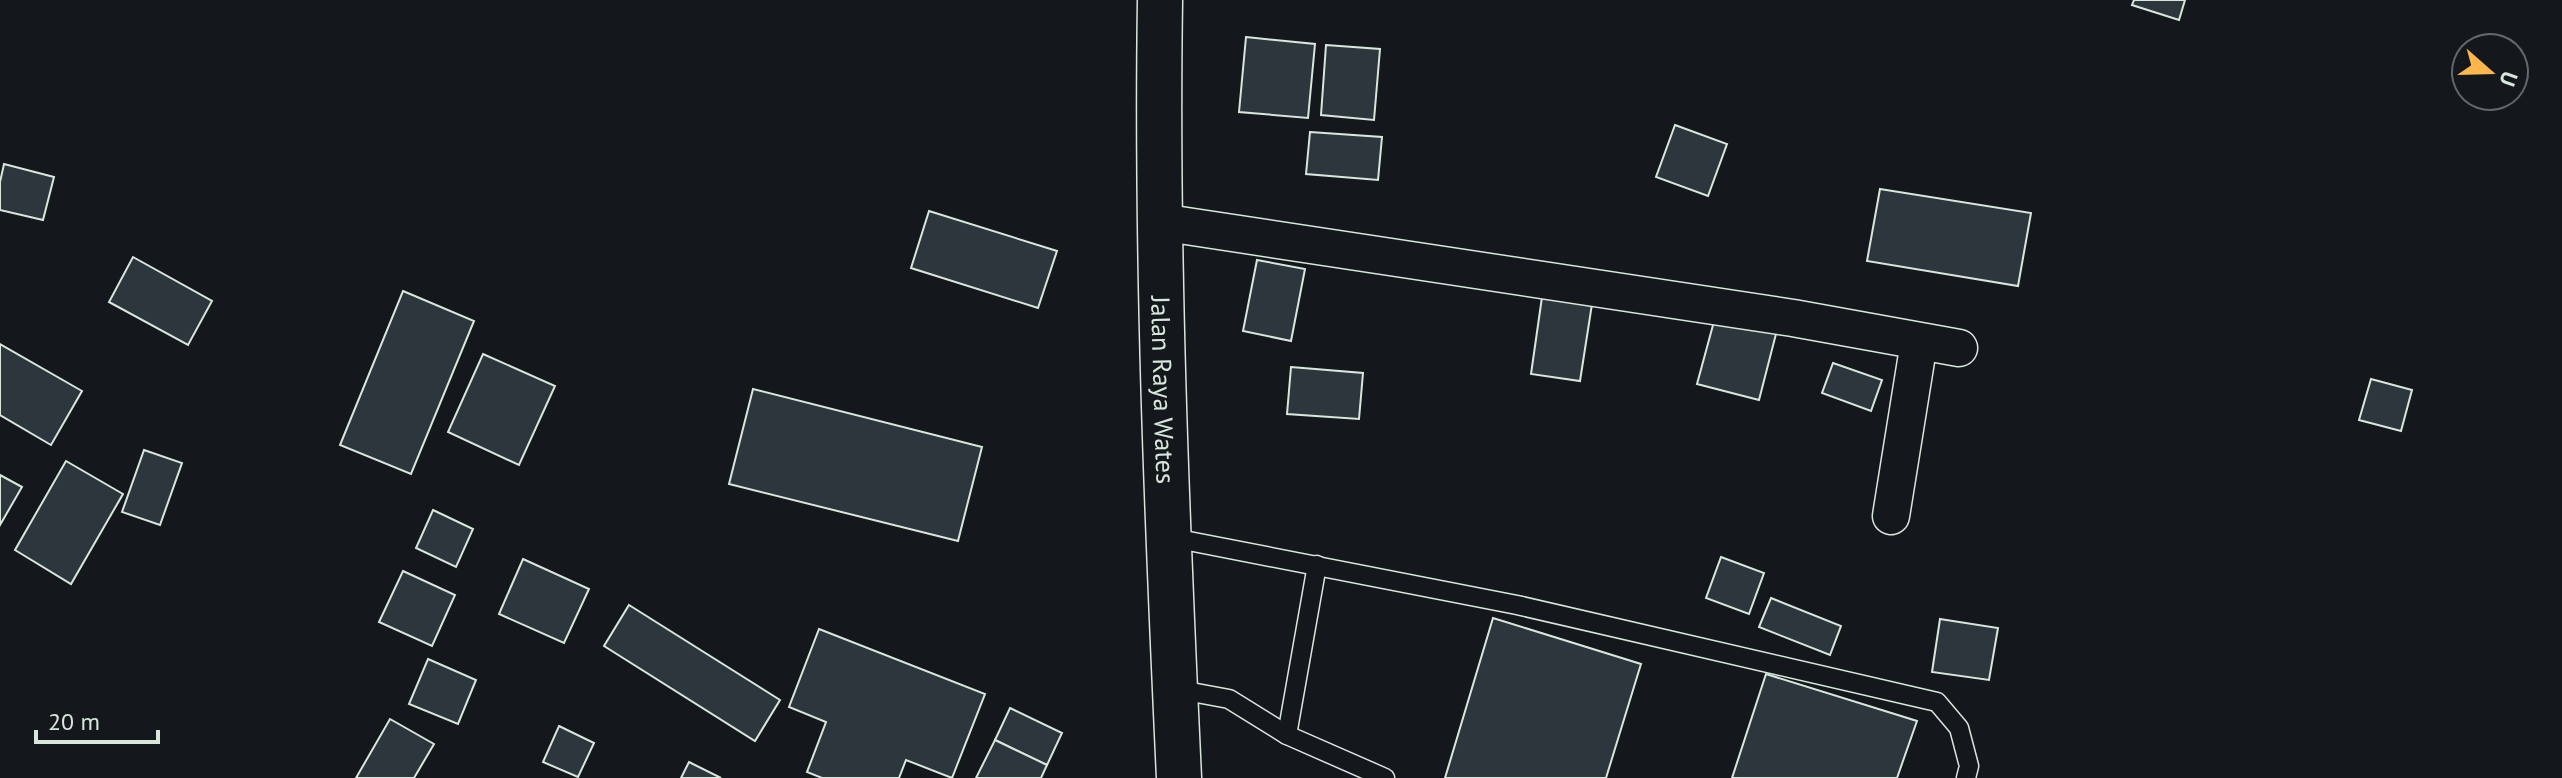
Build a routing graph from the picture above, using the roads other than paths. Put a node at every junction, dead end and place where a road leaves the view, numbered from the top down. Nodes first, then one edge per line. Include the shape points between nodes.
1 (1160, 0) edge
2 (1160, 222) junction
3 (1919, 342) junction
4 (1959, 348) dead end
5 (1891, 516) dead end
6 (1168, 537) junction
7 (1317, 565) junction
8 (1175, 689) junction
9 (1287, 735) junction
10 (1179, 778) edge
11 (1385, 778) edge
12 (1966, 778) edge

1 - 2 highway, Jalan Raya Wates
2 - 3 street via 1793,318
2 - 6 highway, Jalan Raya Wates
3 - 4 street
3 - 5 street
6 - 7 lane
6 - 8 highway, Jalan Raya Wates
7 - 9 lane
7 - 12 lane via 1517,605 1937,702 1959,728 1969,766
8 - 9 lane via 1229,699
8 - 10 highway, Jalan Raya Wates
9 - 11 lane

